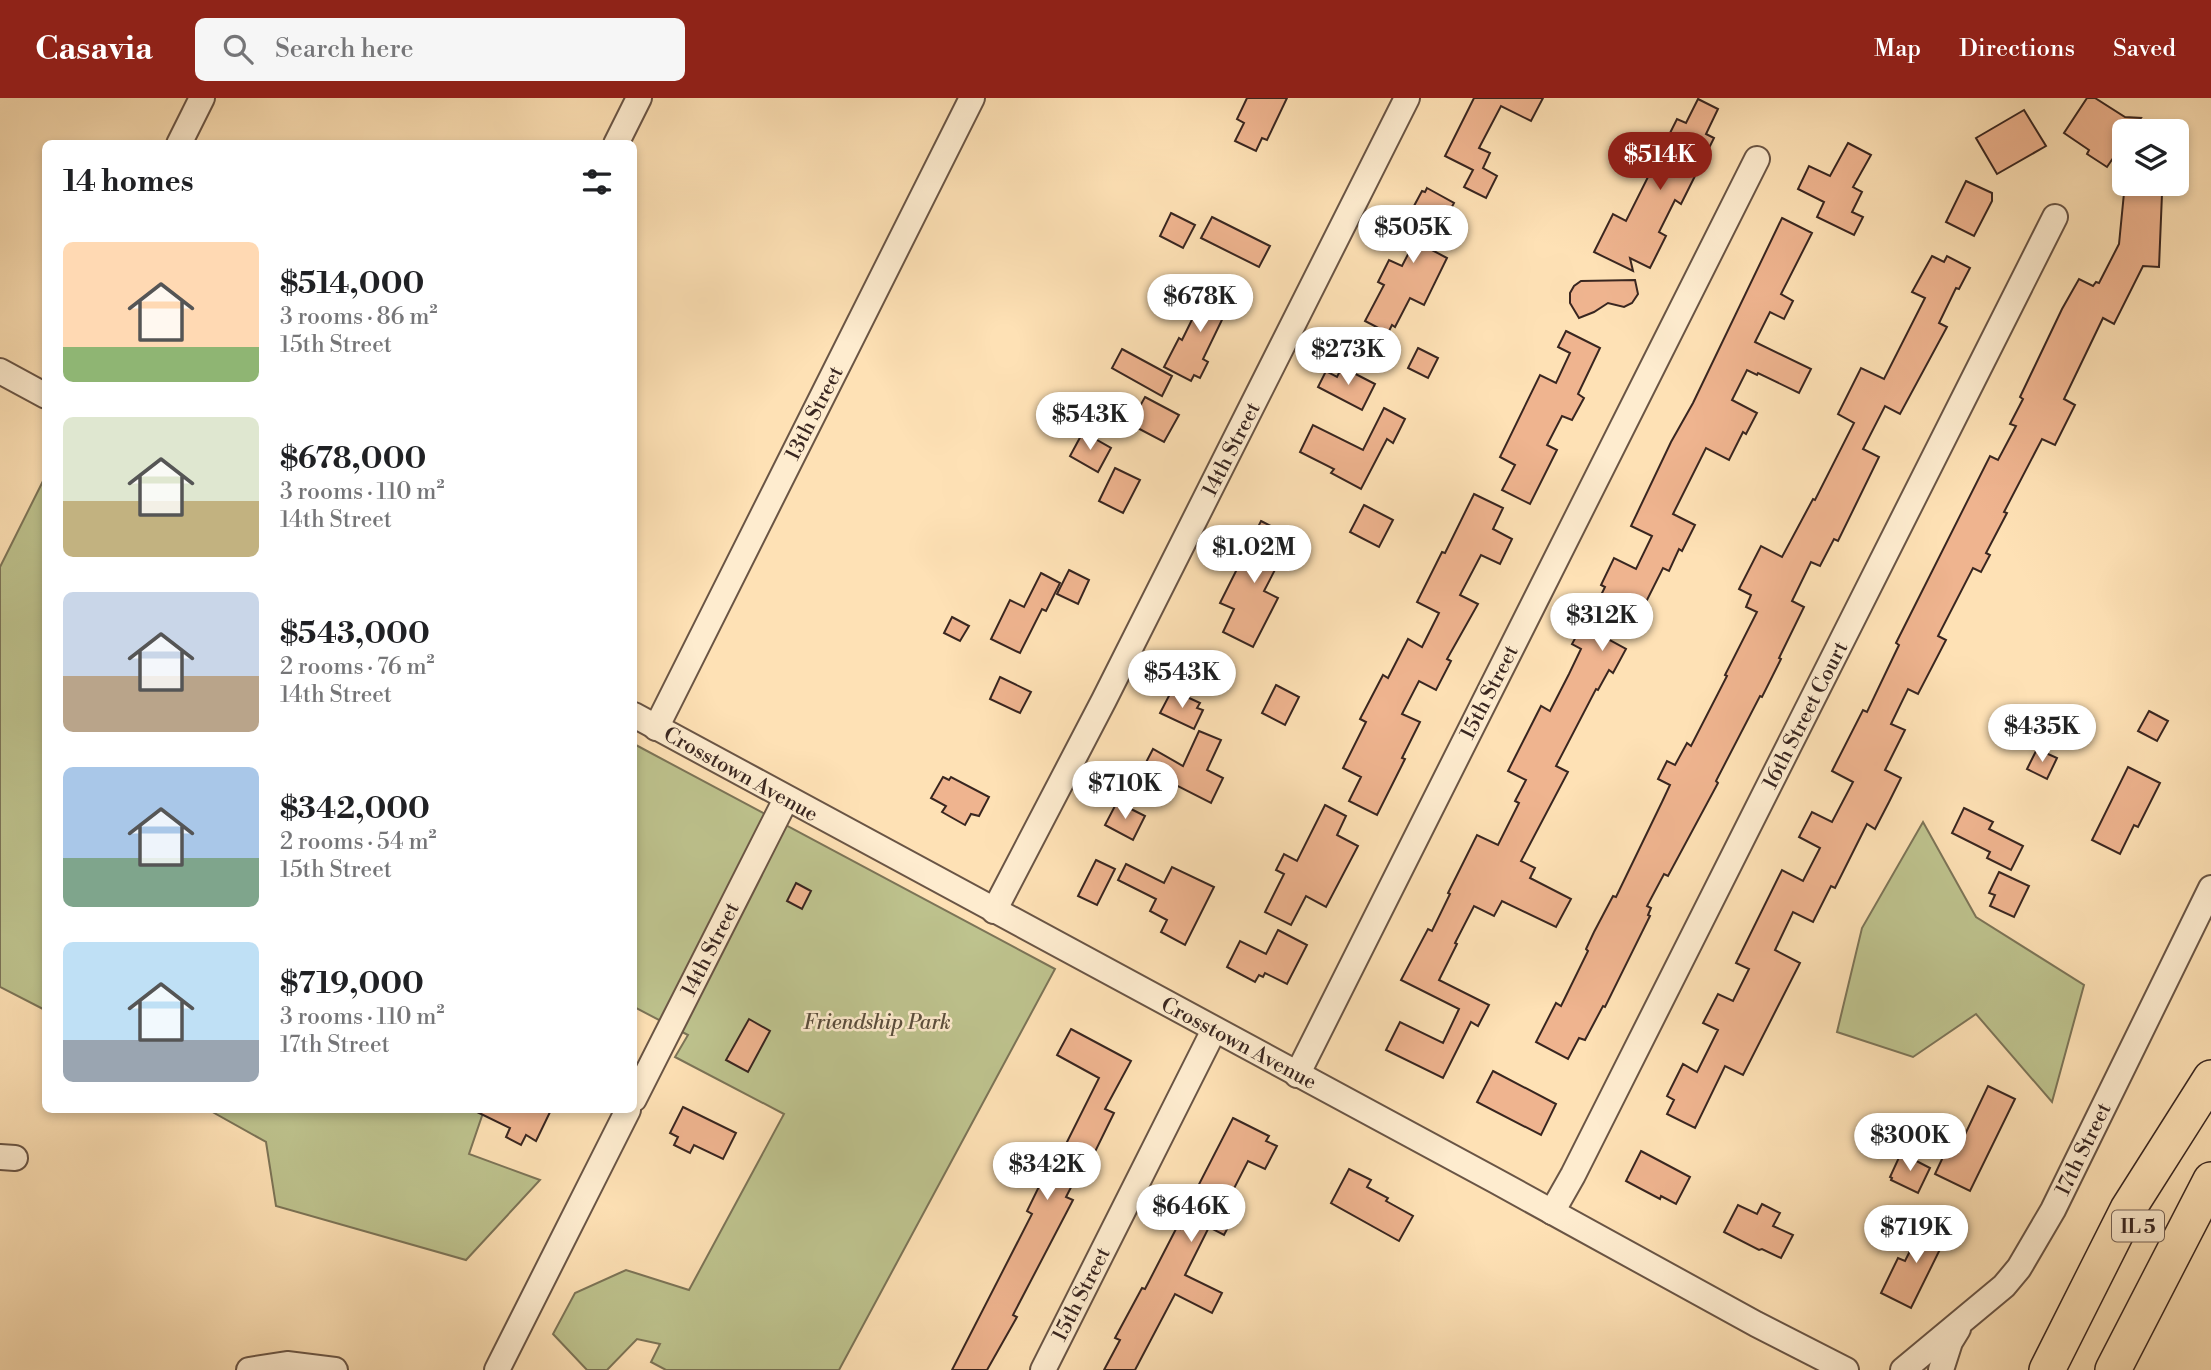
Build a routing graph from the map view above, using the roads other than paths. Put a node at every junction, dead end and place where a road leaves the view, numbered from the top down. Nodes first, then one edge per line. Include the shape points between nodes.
1 (202, 98) edge
2 (639, 98) edge
3 (972, 98) edge
4 (1407, 98) edge
5 (181, 140) edge
6 (618, 140) edge
7 (1757, 159) dead end
8 (2055, 216) dead end
9 (0, 371) edge
10 (42, 394) edge
11 (637, 717) edge
12 (656, 727) junction
13 (786, 799) junction
14 (2211, 888) edge
15 (994, 911) junction
16 (1214, 1030) junction
17 (1297, 1075) junction
18 (2211, 1080) edge
19 (637, 1093) edge
20 (626, 1113) edge
21 (2211, 1180) edge
22 (1552, 1212) junction
23 (1965, 1319) junction
24 (2121, 1360) edge
25 (249, 1370) edge
26 (335, 1370) edge
27 (497, 1370) edge
28 (1043, 1370) edge
29 (1846, 1370) edge
30 (1902, 1370) edge
31 (1941, 1370) edge
32 (2047, 1370) edge
33 (2065, 1370) edge

1 - 5 street
2 - 6 street
3 - 12 street, 13th Street
4 - 15 street, 14th Street
7 - 17 street, 15th Street
8 - 22 street, 16th Street Court
9 - 10 street
11 - 12 street, Crosstown Avenue
12 - 13 street, Crosstown Avenue
13 - 15 street, Crosstown Avenue
13 - 19 street, 14th Street
14 - 23 street, 17th Street via 2031,1250 2004,1286
15 - 16 street, Crosstown Avenue
16 - 17 street, Crosstown Avenue
16 - 28 street, 15th Street
17 - 22 street, Crosstown Avenue
18 - 32 highway via 2128,1209
18 - 33 highway, IL 5
20 - 27 street
21 - 24 highway, IL 5
22 - 29 street, Crosstown Avenue
23 - 30 street, 17th Street
23 - 31 street via 1950,1342
25 - 26 street via 287,1364

